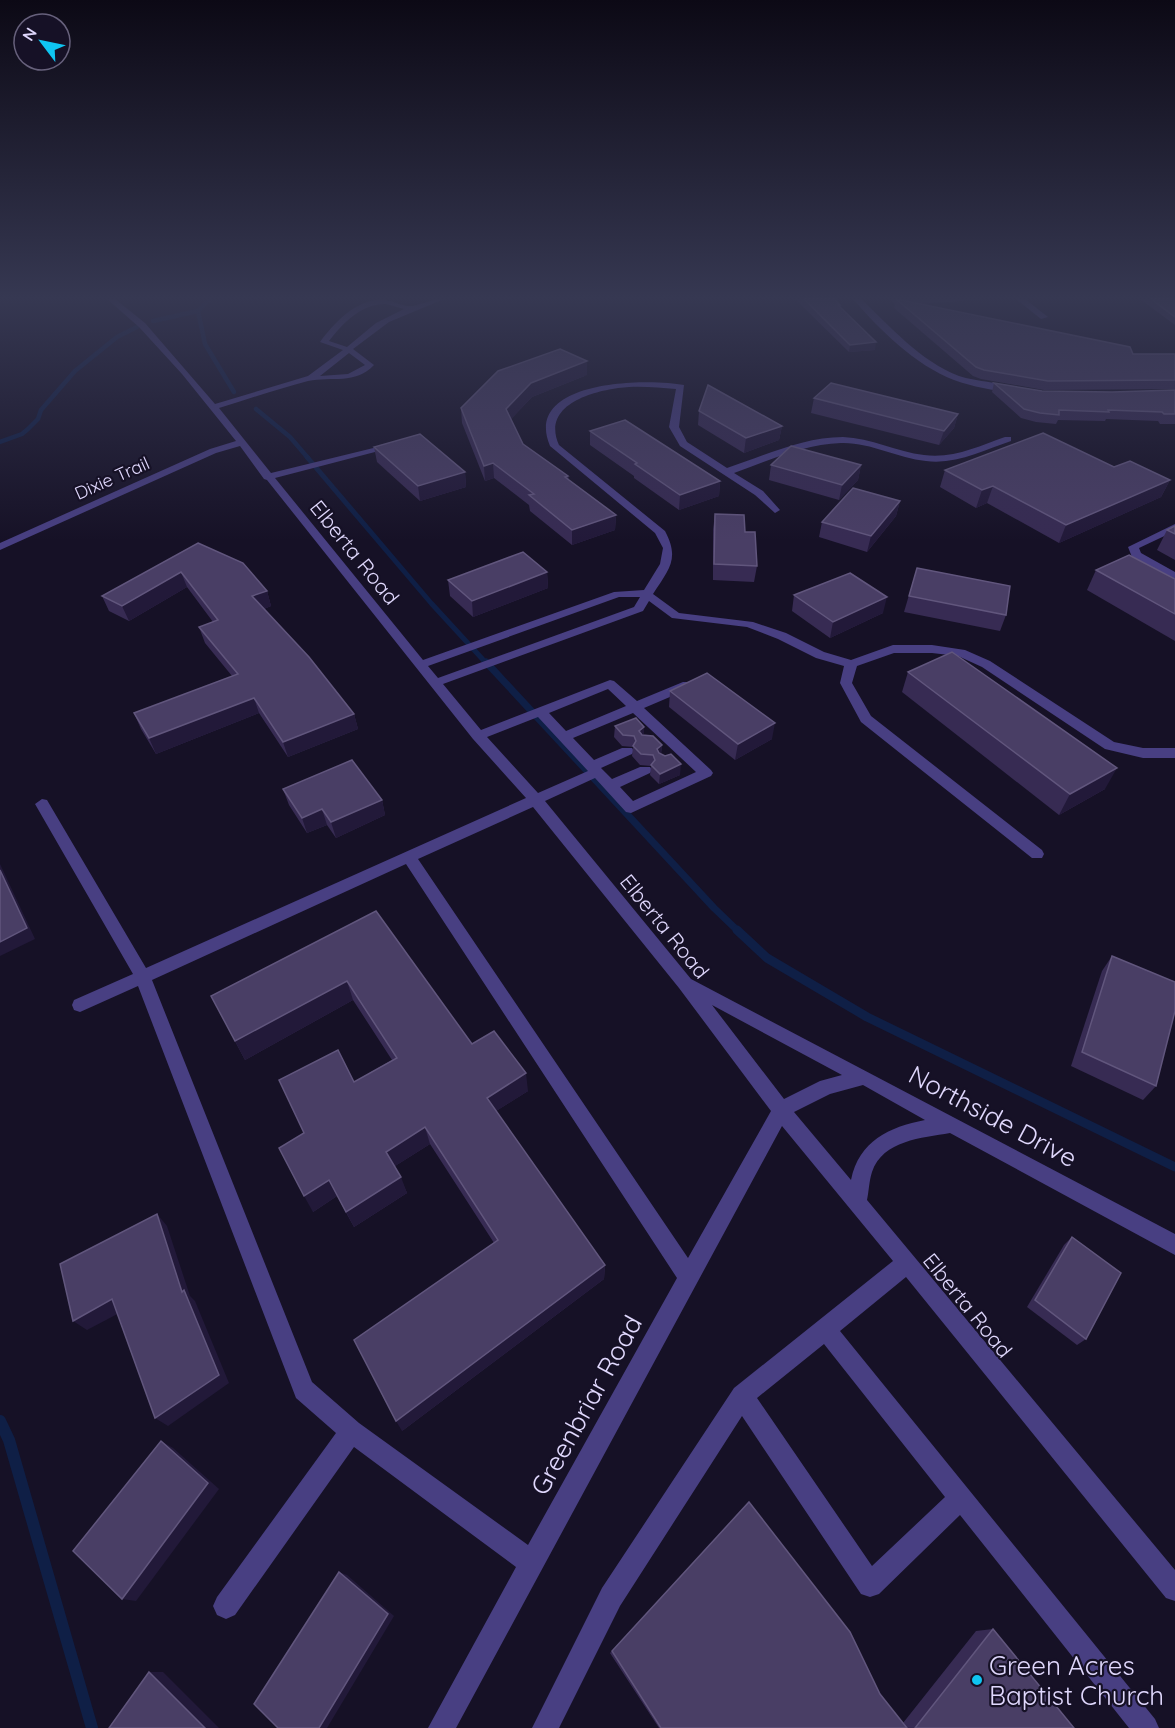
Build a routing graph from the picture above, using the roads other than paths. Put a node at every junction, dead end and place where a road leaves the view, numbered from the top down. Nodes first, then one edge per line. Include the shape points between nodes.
1 (188, 380) edge
2 (307, 380) edge
3 (965, 380) edge
4 (1026, 392) edge
5 (216, 412) junction
6 (1008, 439) dead end
7 (408, 440) edge
8 (240, 443) junction
9 (726, 472) junction
10 (267, 477) junction
11 (775, 510) dead end
12 (1175, 527) edge
13 (0, 547) edge
14 (1175, 576) edge
15 (645, 593) junction
16 (586, 605) junction
17 (604, 621) junction
18 (851, 664) junction
19 (420, 665) junction
20 (435, 683) junction
21 (690, 683) edge
22 (635, 708) junction
23 (541, 712) junction
24 (664, 734) junction
25 (478, 736) junction
26 (564, 737) junction
27 (648, 742) edge
28 (627, 751) dead end
29 (683, 751) junction
30 (1175, 753) edge
31 (665, 760) edge
32 (594, 769) junction
33 (645, 770) dead end
34 (610, 786) junction
35 (536, 800) junction
36 (42, 804) dead end
37 (1037, 854) dead end
38 (409, 857) junction
39 (143, 976) junction
40 (685, 983) junction
41 (80, 1005) dead end
42 (864, 1077) junction
43 (781, 1110) junction
44 (951, 1124) junction
45 (857, 1203) junction
46 (1175, 1245) edge
47 (907, 1263) junction
48 (689, 1277) junction
49 (826, 1330) junction
50 (742, 1396) junction
51 (351, 1431) junction
52 (960, 1499) junction
53 (532, 1563) junction
54 (1175, 1589) edge
55 (226, 1606) dead end
56 (441, 1728) edge
57 (545, 1728) edge
58 (1146, 1728) edge

1 - 5 street, Elberta Road
2 - 5 street via 284,394
3 - 4 street
5 - 8 street, Elberta Road
6 - 9 street via 935,459 844,440 818,442
7 - 10 street
8 - 10 street, Elberta Road
8 - 13 street, Dixie Trail via 213,451
9 - 11 street via 759,493
9 - 15 street via 683,444 674,427 681,387 629,384 598,389 569,400 551,416 548,430 555,446 660,531 668,547 664,569
10 - 19 street, Elberta Road
12 - 14 street via 1133,547 1136,555
15 - 16 street via 618,594
15 - 17 street via 639,609
15 - 18 street via 676,616 749,624
16 - 17 street
16 - 19 street
17 - 20 street
18 - 30 street via 893,649 961,653 986,664 1110,746 1143,753
18 - 37 street via 846,683 866,719
19 - 20 street, Elberta Road
20 - 25 street, Elberta Road
21 - 22 street
22 - 23 street via 610,684
22 - 24 street
22 - 26 street
23 - 25 street
23 - 26 street
24 - 27 street
24 - 29 street
25 - 35 street, Elberta Road
26 - 32 street
28 - 32 street
29 - 31 street
29 - 34 street via 706,773 631,808
32 - 34 street
32 - 35 street
33 - 34 street
35 - 38 street
35 - 40 street, Elberta Road
36 - 39 street
38 - 39 street
38 - 48 street
39 - 41 street
39 - 51 street via 304,1390
40 - 42 street, Northside Drive
40 - 43 street, Elberta Road
42 - 43 street via 826,1087
42 - 44 street, Northside Drive
43 - 45 street, Elberta Road
43 - 48 street, Greenbriar Road
44 - 45 street via 900,1133 879,1145 863,1168
44 - 46 street, Northside Drive
45 - 47 street, Elberta Road
47 - 49 street
47 - 54 street, Elberta Road
48 - 53 street, Greenbriar Road
49 - 50 street
49 - 52 street
50 - 52 street via 870,1585
50 - 57 street via 611,1597
51 - 53 street
51 - 55 street
52 - 58 street
53 - 56 street, Greenbriar Road

